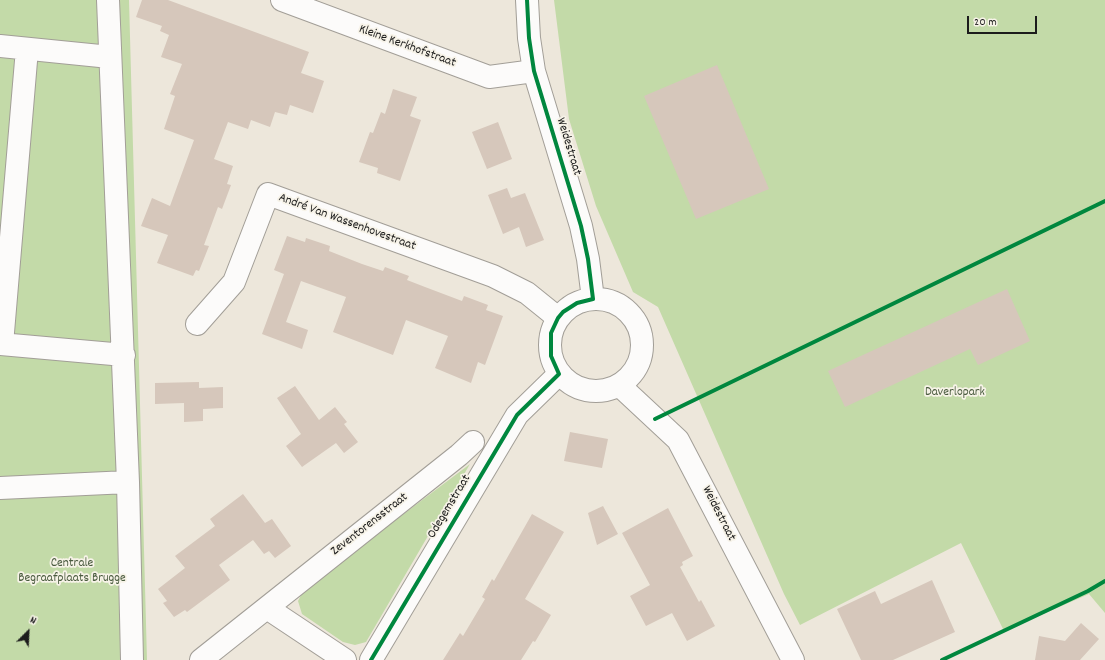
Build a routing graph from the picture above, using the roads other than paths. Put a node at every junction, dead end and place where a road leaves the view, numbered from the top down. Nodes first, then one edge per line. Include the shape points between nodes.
1 (108, 0) edge
2 (282, 0) edge
3 (527, 0) edge
4 (0, 46) edge
5 (27, 49) junction
6 (110, 57) junction
7 (534, 71) junction
8 (593, 299) junction
9 (558, 318) junction
10 (197, 324) dead end
11 (1, 344) edge
12 (124, 355) junction
13 (559, 374) junction
14 (619, 385) junction
15 (473, 442) dead end
16 (128, 482) junction
17 (0, 488) edge
18 (267, 608) junction
19 (132, 660) edge
20 (200, 660) edge
21 (345, 660) edge
22 (371, 660) edge
23 (793, 660) edge

1 - 6 street
2 - 7 street, Kleine Kerkhofstraat via 489,77
3 - 7 street, Weidestraat
4 - 5 street
5 - 6 street
5 - 11 street
6 - 12 street
7 - 8 street, Weidestraat via 581,226
8 - 9 street via 577,303
8 - 14 street via 613,302 627,310 641,331 641,357 634,372
9 - 10 street, André Van Wassenhovestraat via 527,293 493,276 268,194 234,282
9 - 13 street via 551,333 551,356
11 - 12 street
12 - 16 street
13 - 14 street via 571,384 592,392 608,391
13 - 22 street, Odegemstraat via 517,415
14 - 23 street, Weidestraat via 678,440
15 - 18 street, Zeventorensstraat
16 - 17 street
16 - 19 street
18 - 20 street, Zeventorensstraat
18 - 21 street

